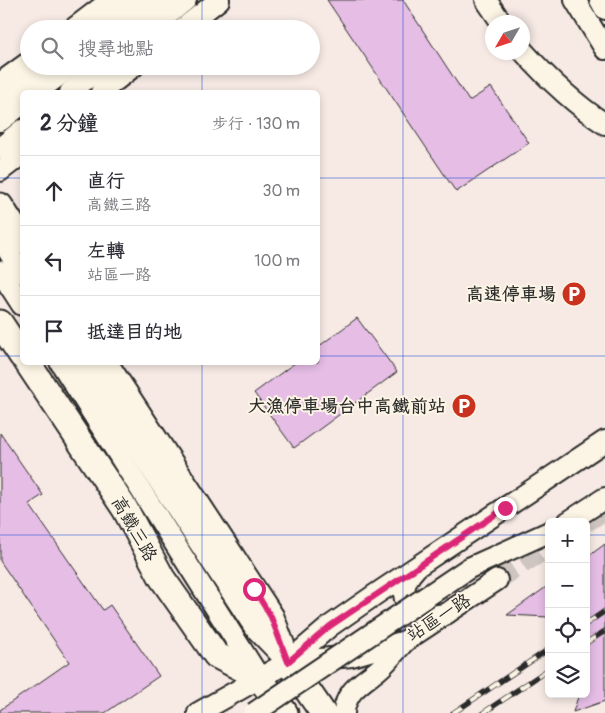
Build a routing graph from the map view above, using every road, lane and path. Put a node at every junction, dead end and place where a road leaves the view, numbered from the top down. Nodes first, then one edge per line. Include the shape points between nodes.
1 (136, 0) edge
2 (159, 0) edge
3 (186, 0) edge
4 (219, 0) edge
5 (486, 0) edge
6 (575, 0) edge
7 (496, 15) edge
8 (111, 19) edge
9 (161, 20) edge
10 (193, 20) edge
11 (605, 49) edge
12 (530, 59) edge
13 (20, 69) edge
14 (36, 75) edge
15 (60, 75) edge
16 (92, 75) edge
17 (123, 75) edge
18 (0, 83) edge
19 (40, 90) edge
20 (73, 90) edge
21 (104, 90) edge
22 (0, 102) edge
23 (20, 106) edge
24 (0, 121) edge
25 (605, 124) edge
26 (20, 132) edge
27 (0, 148) edge
28 (20, 156) edge
29 (0, 171) edge
30 (0, 206) edge
31 (20, 237) edge
32 (0, 238) edge
33 (20, 270) edge
34 (0, 271) edge
35 (20, 303) edge
36 (0, 323) edge
37 (20, 353) edge
38 (29, 365) edge
39 (62, 365) edge
40 (83, 365) edge
41 (106, 365) edge
42 (605, 441) edge
43 (605, 498) edge
44 (574, 518) edge
45 (545, 534) edge
46 (418, 566) junction
47 (497, 580) tunnel mouth
48 (451, 612) junction
49 (405, 641) junction
50 (288, 662) junction
51 (259, 677) junction
52 (198, 713) edge
53 (254, 713) edge
54 (285, 713) edge
55 (323, 713) edge
56 (344, 713) edge

1 - 8 street
2 - 8 street
3 - 9 street
4 - 10 street
5 - 7 street
6 - 11 street
12 - 25 street via 586,111
13 - 18 street
14 - 22 street
15 - 19 street
16 - 20 street
17 - 21 street
23 - 24 street
26 - 27 street
28 - 29 street
30 - 31 street
32 - 33 street
34 - 35 street
36 - 37 street
38 - 51 street, 高鐵三路 via 125,509 162,578 216,655
39 - 51 street, 高鐵三路
40 - 50 street via 255,628
41 - 50 street via 271,617
42 - 46 street, 站區一路
43 - 44 street
45 - 53 street, bridge via 469,568
46 - 48 street via 404,587 408,607 426,616
46 - 50 street, 站區一路 via 330,626
47 - 48 street, 站區一路
48 - 49 street, 站區一路
49 - 50 street, 站區一路 via 352,656
49 - 56 street via 381,668 354,688 347,697
50 - 51 street, 站區一路
50 - 55 street
51 - 52 street, 站區一路
51 - 54 street, 高鐵三路

